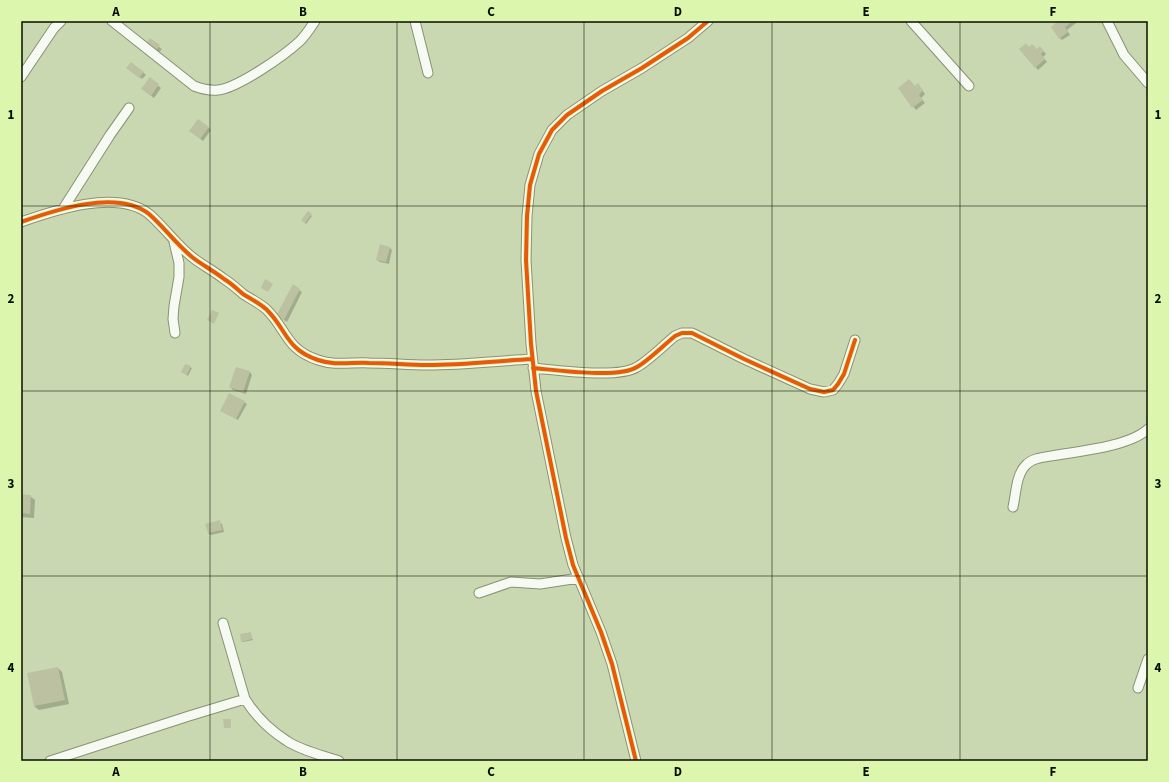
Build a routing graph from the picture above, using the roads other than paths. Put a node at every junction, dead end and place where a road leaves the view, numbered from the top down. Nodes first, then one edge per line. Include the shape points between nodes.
1 (61, 21) edge
2 (112, 21) edge
3 (316, 21) edge
4 (415, 21) edge
5 (708, 21) edge
6 (911, 21) edge
7 (1107, 21) edge
8 (428, 73) dead end
9 (21, 77) edge
10 (1148, 83) edge
11 (968, 86) dead end
12 (129, 108) dead end
13 (64, 209) junction
14 (21, 222) edge
15 (174, 242) junction
16 (175, 333) dead end
17 (855, 340) dead end
18 (533, 363) junction
19 (1148, 429) edge
20 (1013, 507) dead end
21 (578, 578) junction
22 (479, 593) dead end
23 (223, 623) dead end
24 (1148, 659) edge
25 (1138, 688) dead end
26 (245, 699) junction
27 (50, 761) edge
28 (339, 761) edge
29 (636, 761) edge

1 - 9 street
2 - 3 street via 194,86 218,90 230,88 269,65 301,40
4 - 8 street
5 - 18 street via 688,38 567,115 552,130 539,154 532,179 527,216 526,260
6 - 11 street
7 - 10 street via 1124,54
12 - 13 street
13 - 14 street
13 - 15 street via 91,203 122,203 149,214
15 - 16 street via 179,263 173,319
15 - 18 street via 192,258 265,309 296,349 319,361 336,364 426,365
17 - 18 street via 844,374 833,390 824,392 810,389 692,333 675,336 637,368 624,372 588,373
18 - 21 street via 536,391 566,538
19 - 20 street via 1134,438 1101,448 1037,458 1026,465 1021,473
21 - 22 street via 540,584 511,582
21 - 29 street via 612,664
23 - 26 street
24 - 25 street
26 - 27 street
26 - 28 street via 257,715 286,741

